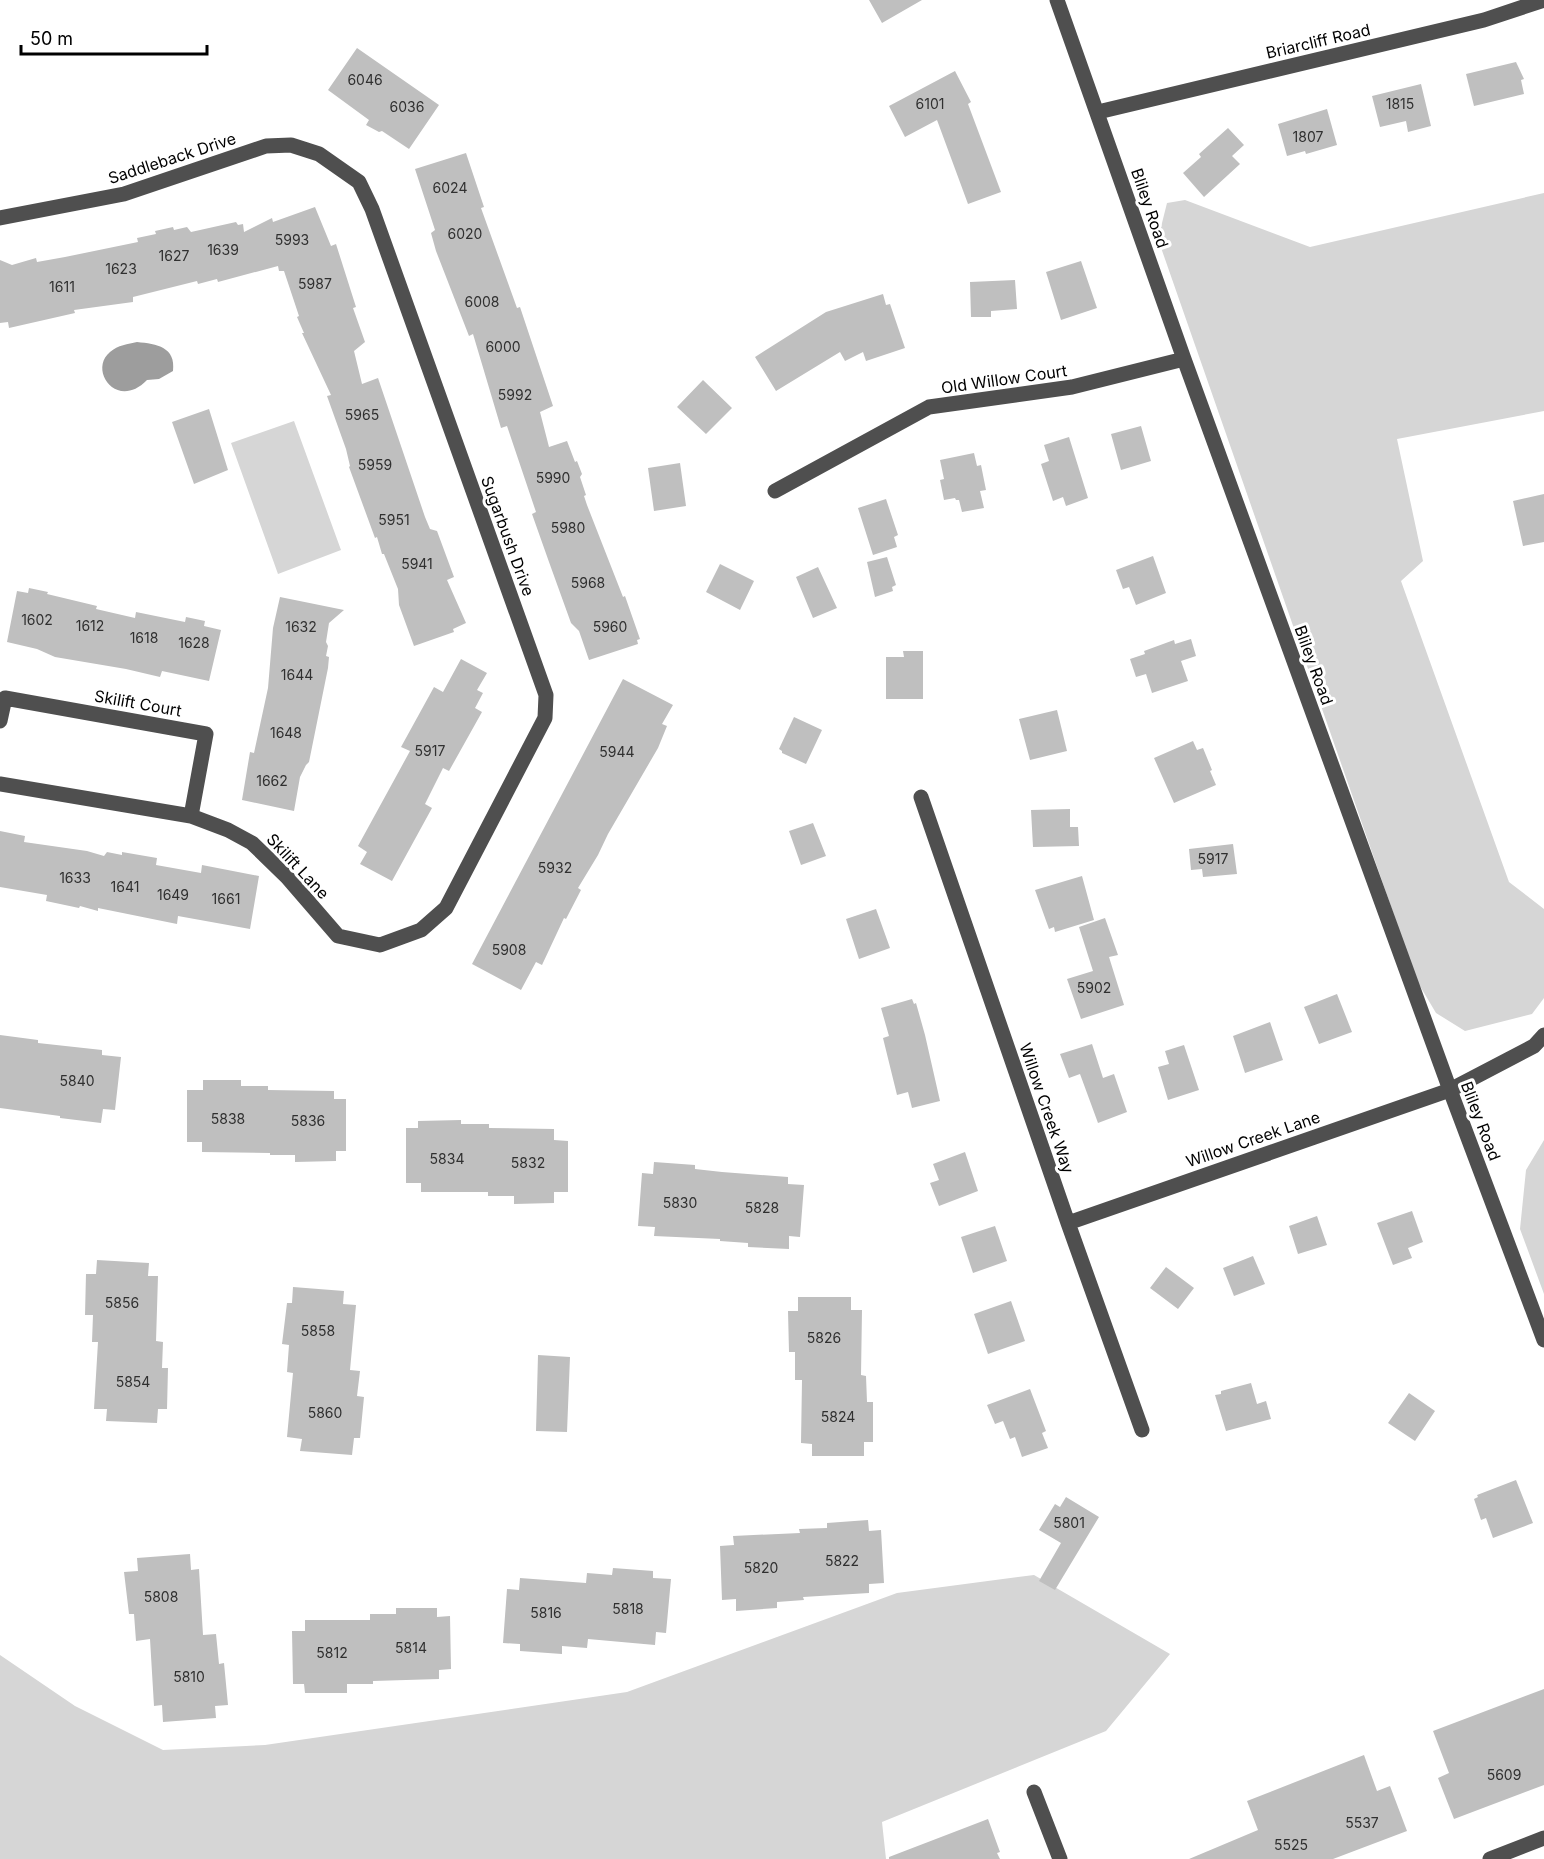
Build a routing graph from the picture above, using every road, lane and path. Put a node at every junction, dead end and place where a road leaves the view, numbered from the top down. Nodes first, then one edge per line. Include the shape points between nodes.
1 (1057, 0) edge
2 (1544, 0) edge
3 (1098, 112) junction
4 (319, 153) joint
5 (0, 218) edge
6 (1184, 359) junction
7 (775, 491) dead end
8 (0, 721) edge
9 (0, 784) edge
10 (921, 797) dead end
11 (191, 816) junction
12 (421, 930) joint
13 (1544, 1035) edge
14 (1450, 1090) junction
15 (1068, 1223) junction
16 (1544, 1340) edge
17 (1142, 1430) dead end
18 (1034, 1792) dead end
19 (1544, 1838) edge
20 (1060, 1859) edge
21 (1491, 1859) edge

1 - 3 street, Bliley Road
2 - 3 street, Briarcliff Road via 1484,20
3 - 6 street, Bliley Road
4 - 5 street, Saddleback Drive via 291,145 266,146 124,194
4 - 12 street, Sugarbush Drive via 359,182 372,209 546,695 545,718 446,908
6 - 7 street, Old Willow Court via 1072,387 929,407
6 - 14 street, Bliley Road
8 - 11 street, Skilift Court via 4,698 206,734
9 - 11 street, Skilift Lane
10 - 15 street, Willow Creek Way
11 - 12 street, Skilift Lane via 252,843 338,936 380,945
13 - 14 street, Willow Creek Lane via 1534,1046
14 - 15 street, Willow Creek Lane
14 - 16 street, Bliley Road
15 - 17 street, Willow Creek Way
18 - 20 street
19 - 21 street

